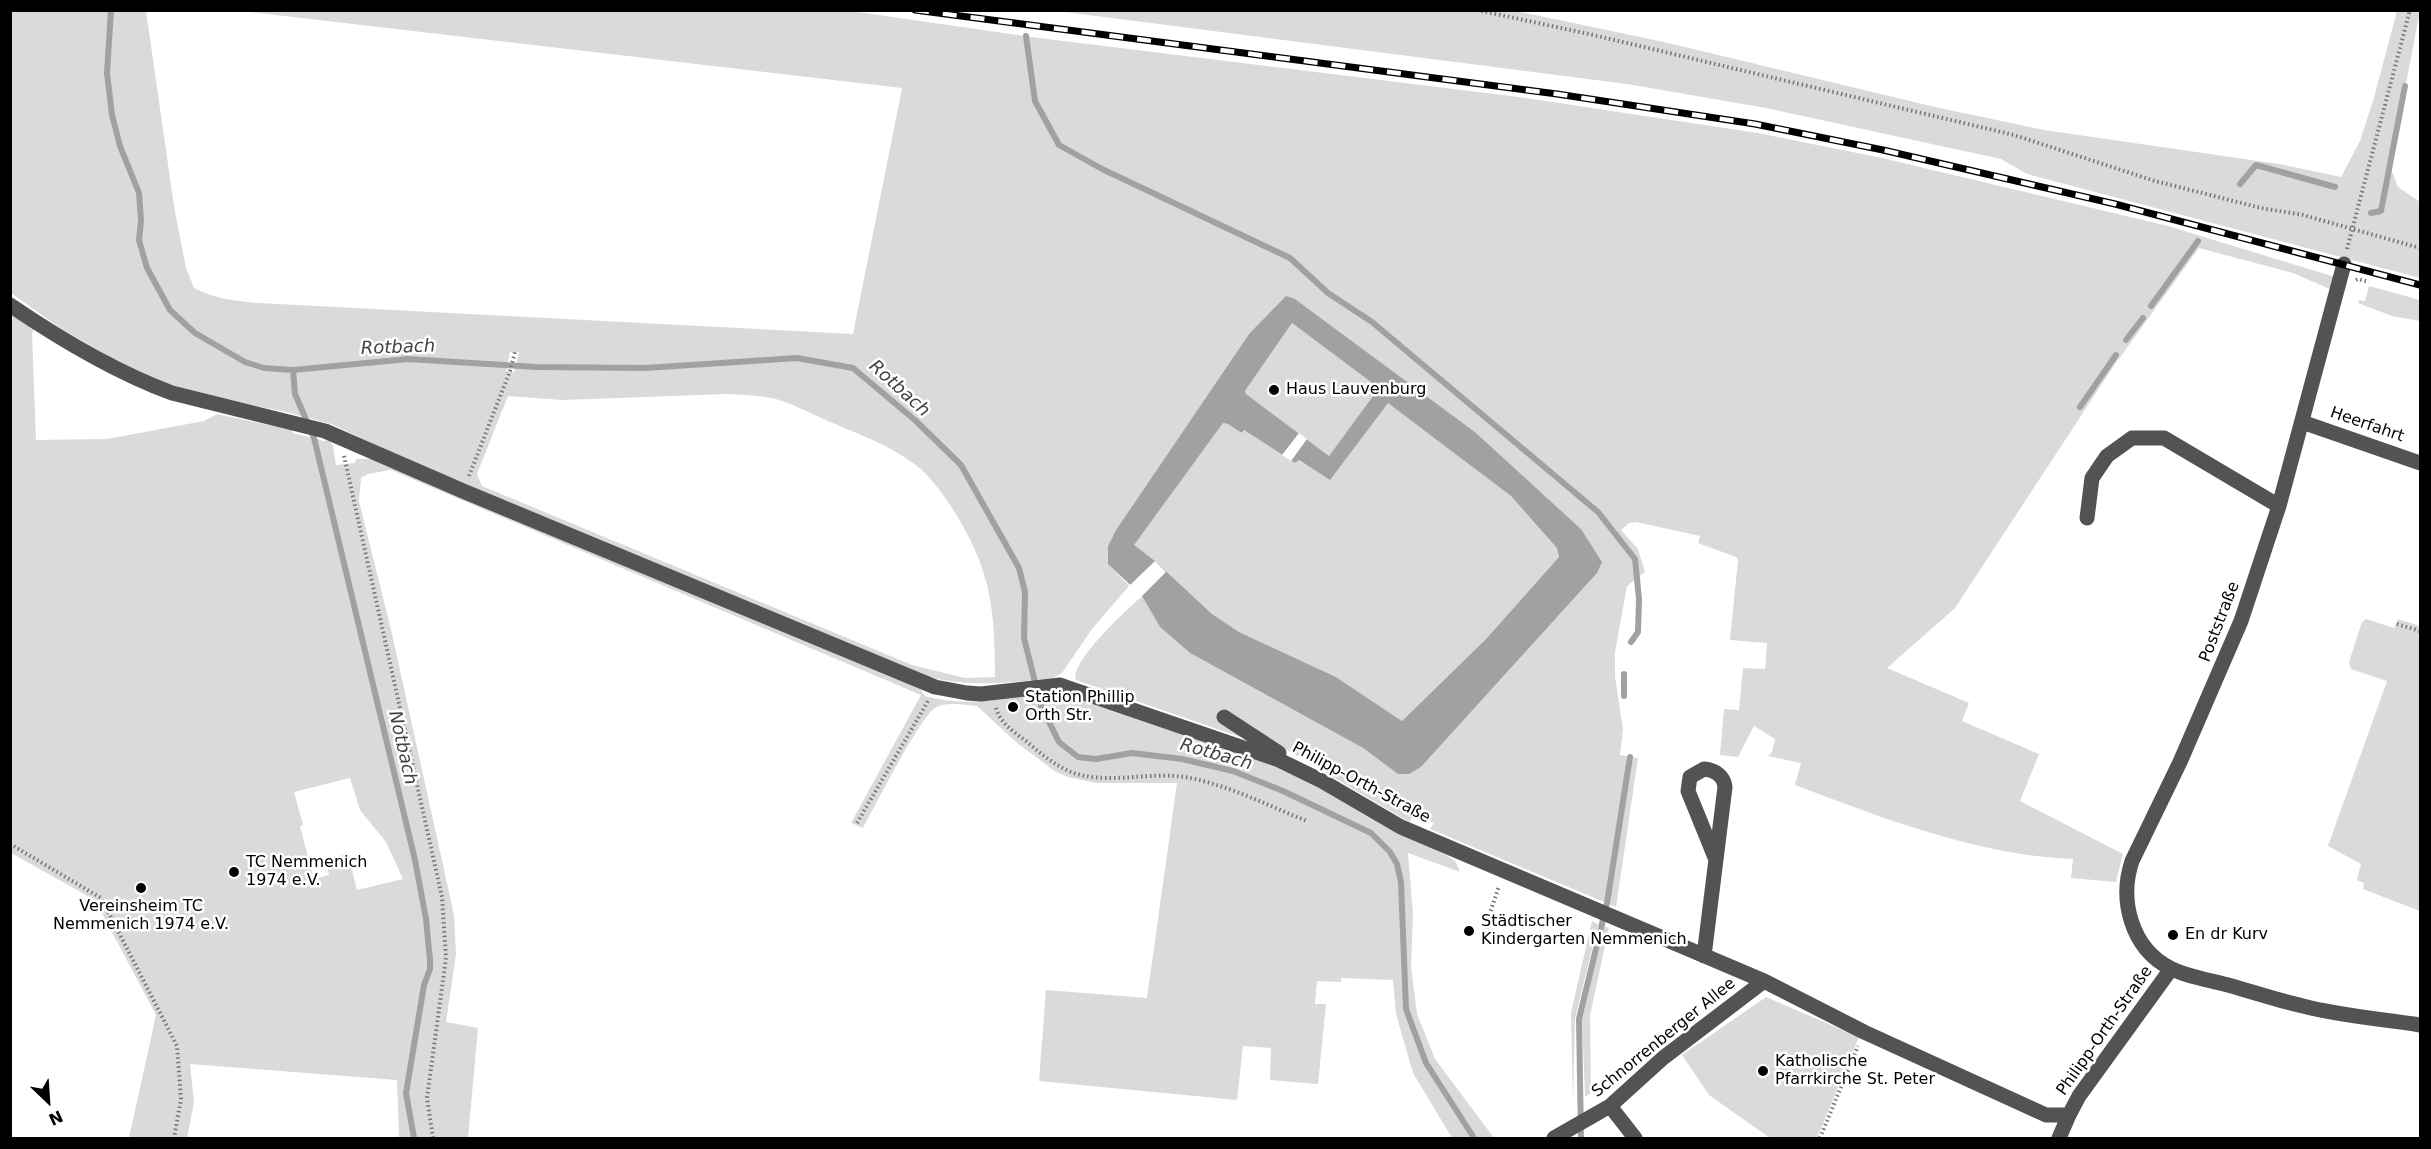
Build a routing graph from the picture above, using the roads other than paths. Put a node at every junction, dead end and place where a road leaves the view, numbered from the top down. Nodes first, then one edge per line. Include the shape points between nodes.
1 (2344, 264) road end
2 (10, 305) edge
3 (2302, 422) junction
4 (2421, 463) edge
5 (2279, 506) junction
6 (2087, 518) dead end
7 (1224, 717) dead end
8 (1322, 781) junction
9 (1716, 860) junction
10 (1704, 956) junction
11 (2171, 969) junction
12 (1764, 981) junction
13 (2421, 1025) edge
14 (1610, 1106) junction
15 (2069, 1115) junction
16 (1554, 1138) edge
17 (1635, 1138) edge
18 (2059, 1138) edge

1 - 3 street, Poststraße
2 - 8 street, Philipp-Orth-Straße via 147,384 319,429 935,687 967,693 1064,686 1279,759
3 - 4 street, Heerfahrt
3 - 5 street, Poststraße
5 - 6 street via 2164,438 2132,438 2107,456 2092,478
5 - 11 street, Poststraße via 2229,653 2128,875 2127,904 2136,934 2152,955
7 - 8 street
8 - 10 street, Philipp-Orth-Straße via 1401,827
9 - 9 street via 1725,784 1718,773 1704,769 1690,777 1688,791
9 - 10 street
10 - 12 street, Philipp-Orth-Straße
11 - 13 street, Philipp-Orth-Straße via 2304,1007
11 - 15 street, Philipp-Orth-Straße
12 - 14 street, Schnorrenberger Allee via 1663,1058
12 - 15 street, Philipp-Orth-Straße via 2038,1112
14 - 16 street, Schnorrenberger Allee
14 - 17 street
15 - 18 street

